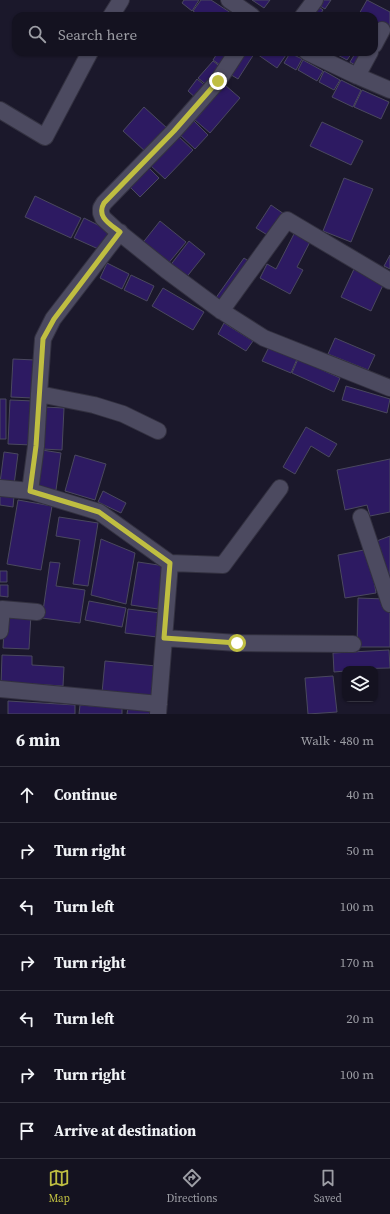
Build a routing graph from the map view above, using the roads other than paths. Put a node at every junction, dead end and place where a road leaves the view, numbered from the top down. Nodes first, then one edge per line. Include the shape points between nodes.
1 (121, 0) edge
2 (229, 0) edge
3 (315, 0) edge
4 (114, 12) edge
5 (246, 12) edge
6 (306, 12) edge
7 (382, 30) dead end
8 (378, 37) edge
9 (88, 56) edge
10 (234, 56) edge
11 (315, 56) edge
12 (368, 56) edge
13 (357, 76) junction
14 (390, 90) edge
15 (0, 110) edge
16 (120, 232) junction
17 (390, 280) edge
18 (222, 311) junction
19 (390, 388) edge
20 (39, 394) junction
21 (158, 431) dead end
22 (0, 488) edge
23 (280, 488) dead end
24 (30, 491) junction
25 (361, 517) dead end
26 (170, 563) junction
27 (390, 604) edge
28 (37, 612) dead end
29 (0, 631) edge
30 (164, 638) junction
31 (353, 644) dead end
32 (0, 689) edge
33 (158, 709) edge

1 - 4 street
2 - 5 street
3 - 6 street
7 - 8 street
9 - 15 street via 45,137
10 - 16 street via 218,81 174,131 104,203 101,208 103,218
11 - 13 street
12 - 13 street
13 - 14 street
16 - 18 street
16 - 20 street via 54,319 43,339
17 - 18 street via 287,220
18 - 19 street via 264,338
20 - 21 street via 94,405 123,414
20 - 24 street
22 - 24 street
23 - 26 street via 223,565
24 - 26 street via 99,512
25 - 27 street
26 - 30 street
28 - 29 street via 2,609
30 - 31 street via 237,643
30 - 33 street
32 - 33 street

